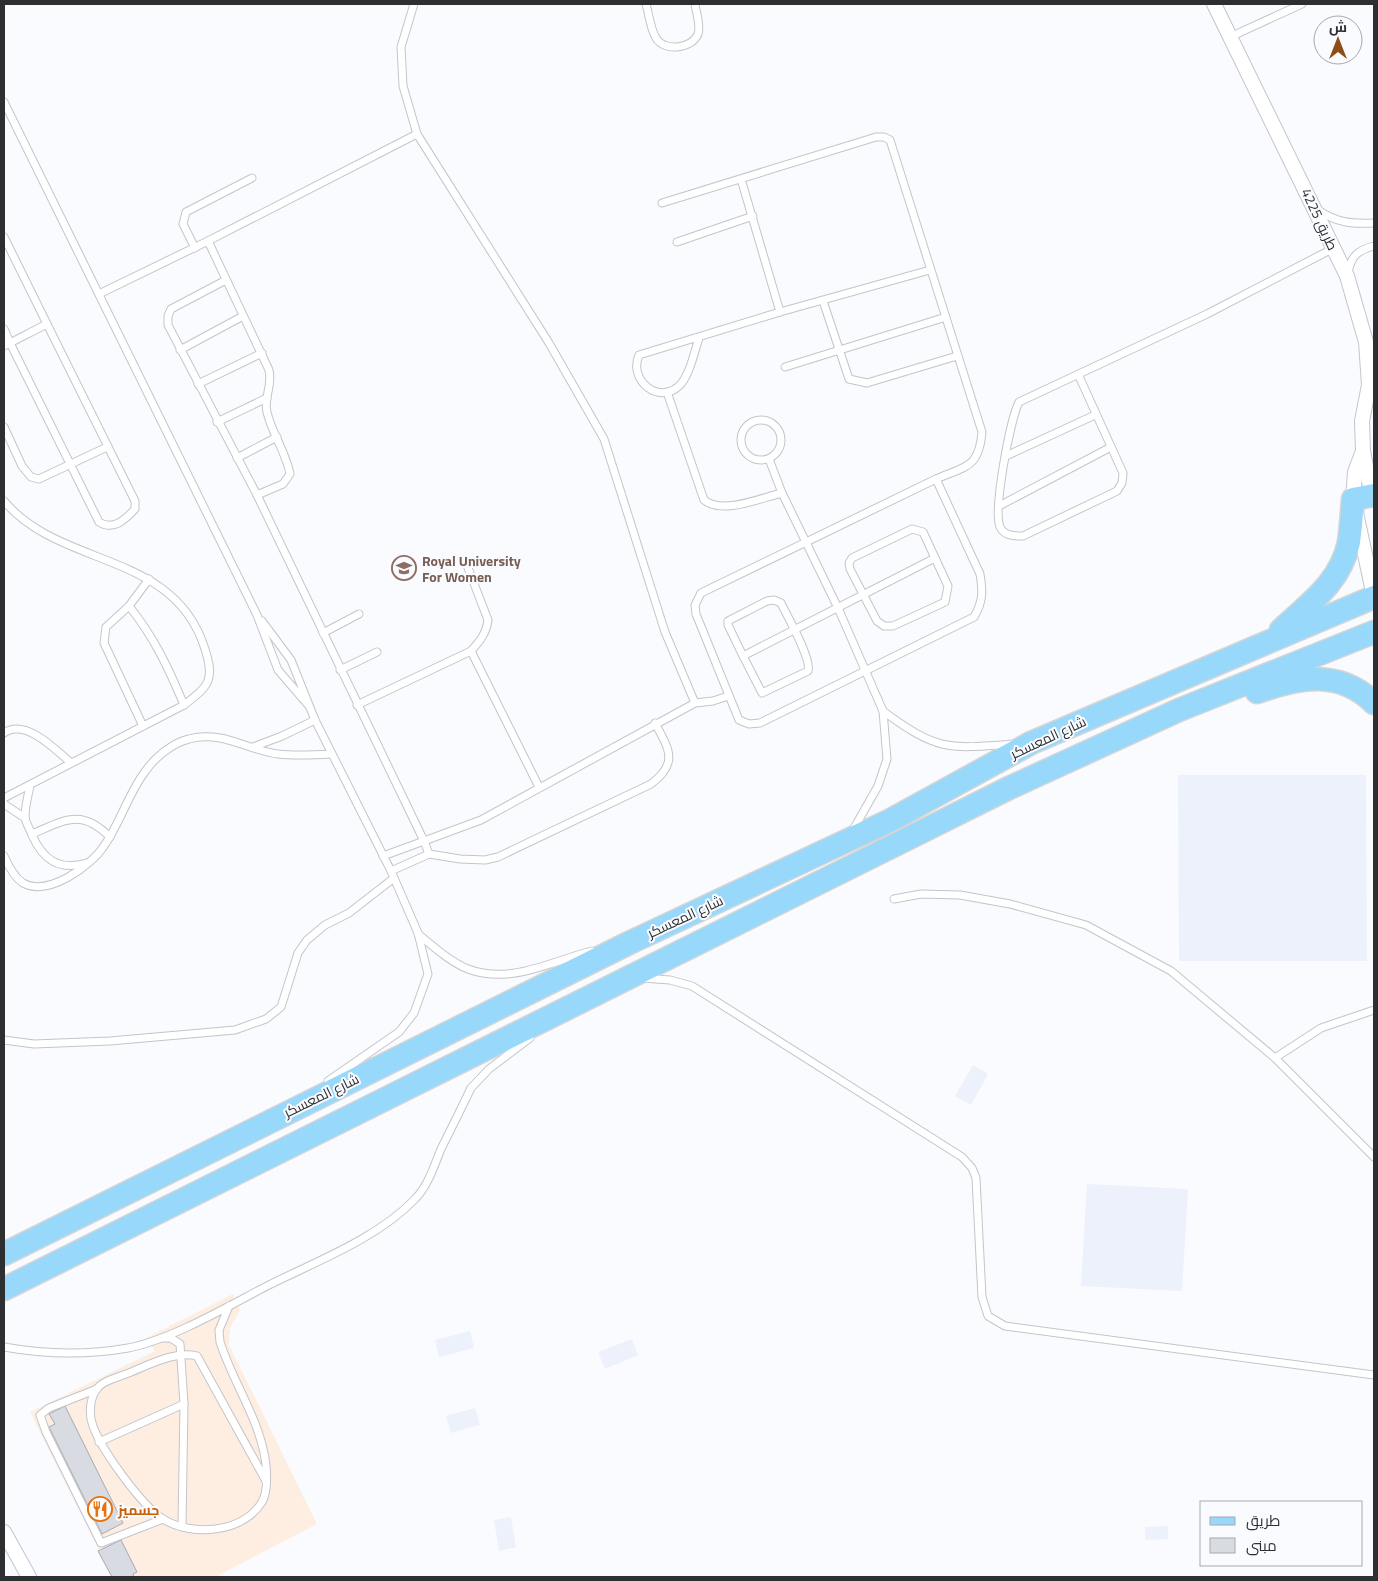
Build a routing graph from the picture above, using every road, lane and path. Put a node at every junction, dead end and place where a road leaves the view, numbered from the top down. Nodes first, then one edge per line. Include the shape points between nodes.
1 (414, 4) edge
2 (646, 4) edge
3 (695, 4) edge
4 (1214, 4) edge
5 (1302, 4) edge
6 (1230, 37) junction
7 (4, 102) edge
8 (416, 134) junction
9 (252, 178) dead end
10 (741, 179) junction
11 (662, 203) dead end
12 (1315, 208) junction
13 (753, 216) junction
14 (1374, 222) edge
15 (4, 236) edge
16 (208, 241) junction
17 (677, 242) dead end
18 (1374, 246) edge
19 (195, 248) junction
20 (1334, 248) junction
21 (930, 270) junction
22 (1347, 276) junction
23 (226, 280) junction
24 (99, 294) junction
25 (823, 301) junction
26 (780, 312) junction
27 (243, 316) junction
28 (946, 318) junction
29 (48, 324) junction
30 (4, 329) edge
31 (699, 338) junction
32 (7, 344) edge
33 (180, 350) junction
34 (838, 351) junction
35 (262, 353) junction
36 (957, 356) junction
37 (785, 367) dead end
38 (1078, 374) junction
39 (198, 384) junction
40 (667, 392) junction
41 (267, 398) junction
42 (1095, 415) junction
43 (217, 422) junction
44 (4, 427) edge
45 (277, 437) junction
46 (107, 447) junction
47 (1111, 447) junction
48 (1363, 451) junction
49 (1006, 456) junction
50 (237, 458) junction
51 (768, 459) junction
52 (70, 464) junction
53 (936, 479) junction
54 (782, 492) junction
55 (257, 495) junction
56 (1369, 496) edge
57 (4, 501) edge
58 (999, 506) junction
59 (807, 543) junction
60 (935, 558) junction
61 (465, 560) dead end
62 (149, 579) junction
63 (864, 596) junction
64 (1374, 597) edge
65 (129, 606) junction
66 (838, 608) junction
67 (359, 614) dead end
68 (257, 615) junction
69 (794, 632) junction
70 (1374, 632) edge
71 (323, 633) junction
72 (1269, 641) junction
73 (471, 651) junction
74 (377, 652) dead end
75 (743, 656) junction
76 (340, 670) junction
77 (864, 670) junction
78 (728, 696) junction
79 (695, 703) junction
80 (1374, 703) edge
81 (184, 705) junction
82 (357, 705) junction
83 (309, 706) junction
84 (1179, 710) junction
85 (883, 711) junction
86 (315, 720) junction
87 (655, 723) junction
88 (143, 726) junction
89 (4, 734) edge
90 (1031, 743) junction
91 (253, 747) junction
92 (331, 754) junction
93 (71, 763) junction
94 (30, 786) junction
95 (539, 787) junction
96 (4, 798) edge
97 (4, 804) edge
98 (25, 818) junction
99 (32, 834) junction
100 (110, 838) junction
101 (848, 840) junction
102 (424, 841) junction
103 (429, 854) junction
104 (4, 856) edge
105 (383, 856) junction
106 (87, 862) junction
107 (390, 871) junction
108 (394, 878) junction
109 (894, 898) dead end
110 (418, 933) junction
111 (629, 942) junction
112 (628, 977) junction
113 (588, 998) junction
114 (1374, 1010) edge
115 (4, 1040) edge
116 (1275, 1058) junction
117 (325, 1083) dead end
118 (308, 1094) dead end
119 (249, 1130) junction
120 (1374, 1157) edge
121 (4, 1254) edge
122 (4, 1288) edge
123 (229, 1306) junction
124 (162, 1338) junction
125 (4, 1347) edge
126 (182, 1354) junction
127 (1374, 1375) edge
128 (97, 1389) junction
129 (184, 1404) junction
130 (100, 1442) junction
131 (266, 1481) junction
132 (163, 1519) junction
133 (182, 1526) junction
134 (5, 1536) edge
135 (29, 1577) edge

1 - 8 lane via 402,47 403,86
2 - 3 lane via 655,37 670,47 687,45 695,40 699,32
4 - 6 street, طريق 4225
5 - 6 lane
6 - 12 street, طريق 4225
7 - 24 lane
8 - 16 lane
8 - 79 lane via 549,343 604,439 665,632
9 - 19 lane via 186,212 183,224
10 - 11 lane
10 - 13 lane
10 - 21 lane via 876,138 886,138 890,140
12 - 14 lane via 1339,222
12 - 20 street, طريق 4225
13 - 17 lane
13 - 26 lane
15 - 29 lane
16 - 19 lane
16 - 23 lane
18 - 22 lane via 1355,254
19 - 24 lane
20 - 22 street, طريق 4225
20 - 38 lane via 1207,314
21 - 25 lane
21 - 28 lane
22 - 48 street, طريق 4225 via 1366,342 1369,366 1362,421
23 - 27 lane
23 - 33 lane via 172,309 168,325
24 - 68 lane
25 - 26 lane
25 - 34 lane
26 - 31 lane
27 - 33 lane
27 - 35 lane
28 - 34 lane
28 - 36 lane
29 - 32 lane
29 - 46 lane
30 - 32 lane
31 - 40 lane via 684,380
31 - 40 lane via 639,355 636,373 649,390 659,394
32 - 52 lane
33 - 39 lane
34 - 36 lane via 849,379 867,383
34 - 37 lane
35 - 39 lane
35 - 41 lane via 272,382
36 - 53 lane via 982,432 981,448 973,463
38 - 42 lane
38 - 49 lane via 1019,402
39 - 43 lane
40 - 54 lane via 704,500 711,506 729,505
41 - 43 lane
41 - 45 lane via 267,413
42 - 47 lane
42 - 49 lane
43 - 50 lane
44 - 52 lane via 22,466 31,477 38,479
45 - 50 lane
45 - 55 lane via 290,474 283,484
46 - 52 lane
46 - 52 lane via 135,501 135,510 114,526 100,522
47 - 58 lane
47 - 58 lane via 1122,473 1122,483 1116,491 1024,536 1008,535 1001,528
48 - 56 street, طريق 4225
48 - 56 street, طريق 4225 via 1355,472
49 - 58 lane
50 - 55 lane
51 - 51 lane via 778,451 782,439 777,428 766,421 754,421 744,429 741,441 746,453 756,460
51 - 54 lane
53 - 59 lane
53 - 77 lane via 980,574 982,605 974,617
54 - 59 lane
55 - 71 lane
56 - 64 street, طريق 4225
56 - 72 main road via 1335,578
57 - 62 lane via 38,532 130,568
59 - 66 lane
59 - 78 lane via 701,593 695,604
60 - 63 lane
60 - 63 lane via 923,532 912,528 852,558 850,569
60 - 63 lane via 948,586 945,602 893,626 884,626 877,621
61 - 73 lane via 488,620 482,639
62 - 65 lane
62 - 81 lane via 164,589 188,617 203,642 209,662 209,682
63 - 66 lane
64 - 72 main road, شارع المعسكر
65 - 81 lane via 165,660
65 - 88 lane via 106,627 104,643
66 - 69 lane
66 - 77 lane
67 - 71 lane
68 - 83 lane via 291,660
68 - 83 lane via 278,670
69 - 75 lane
69 - 75 lane via 781,602 774,600 737,615 730,619 728,625
69 - 75 lane via 808,660 808,671 762,693
70 - 84 main road, شارع المعسكر
71 - 76 lane
72 - 90 main road, شارع المعسكر
73 - 82 lane
73 - 95 lane
74 - 76 lane
76 - 82 lane
77 - 78 lane via 760,723 749,724 739,720
77 - 85 lane
78 - 79 lane
79 - 87 lane
80 - 84 main road via 1353,686 1322,679 1295,682 1224,704
81 - 88 lane
82 - 102 lane
83 - 86 lane
84 - 112 main road, شارع المعسكر via 1009,788
85 - 90 lane via 925,739 949,747
85 - 101 lane via 887,760 878,786
86 - 91 lane
86 - 92 lane
87 - 95 lane
87 - 103 lane via 668,747 668,763 664,774 651,784 498,857 460,859
88 - 93 lane
89 - 93 lane via 18,728 49,744
90 - 101 main road, شارع المعسكر
91 - 92 lane via 277,754
91 - 100 lane via 234,739 214,736 189,739 170,748 145,771
92 - 105 lane
93 - 94 lane
94 - 96 lane
94 - 98 lane
95 - 102 lane via 481,820
97 - 98 lane
98 - 99 lane
99 - 100 lane via 74,818 98,826
99 - 106 lane via 45,857 55,864 64,866
100 - 106 lane
101 - 111 main road, شارع المعسكر
102 - 103 lane
102 - 105 lane
103 - 107 lane
104 - 106 lane via 21,882 30,886 52,885 78,872
105 - 107 lane
107 - 108 lane
108 - 110 lane
108 - 115 lane via 349,914 326,925 307,940 298,953 281,1007 266,1019 235,1030 110,1041 34,1044
109 - 116 lane via 921,894 960,895 1010,904 1086,925 1170,971
110 - 111 lane via 467,969 506,975 528,972 572,956
110 - 117 lane via 428,974 414,1012 400,1032
111 - 119 main road, شارع المعسكر
112 - 113 main road, شارع المعسكر
112 - 127 lane via 670,980 692,986 962,1157 976,1178 982,1297 988,1316 1005,1326
113 - 122 main road, شارع المعسكر
113 - 123 lane via 511,1051 480,1077 467,1096 432,1172 416,1198 394,1218
114 - 116 lane via 1321,1028
116 - 120 lane
118 - 119 lane
119 - 121 main road, شارع المعسكر
123 - 124 lane
123 - 131 lane via 218,1330 220,1342 257,1431 266,1466
124 - 125 lane via 104,1351 36,1351
124 - 126 lane via 171,1338 180,1344
126 - 128 lane via 108,1381
126 - 129 lane
126 - 131 lane via 198,1356 203,1362
128 - 130 lane via 90,1412
128 - 132 lane via 49,1408 40,1415 101,1543
129 - 130 lane
129 - 133 lane
130 - 132 lane via 138,1494
131 - 133 lane via 263,1500 249,1516 217,1529
132 - 133 lane
134 - 135 street

